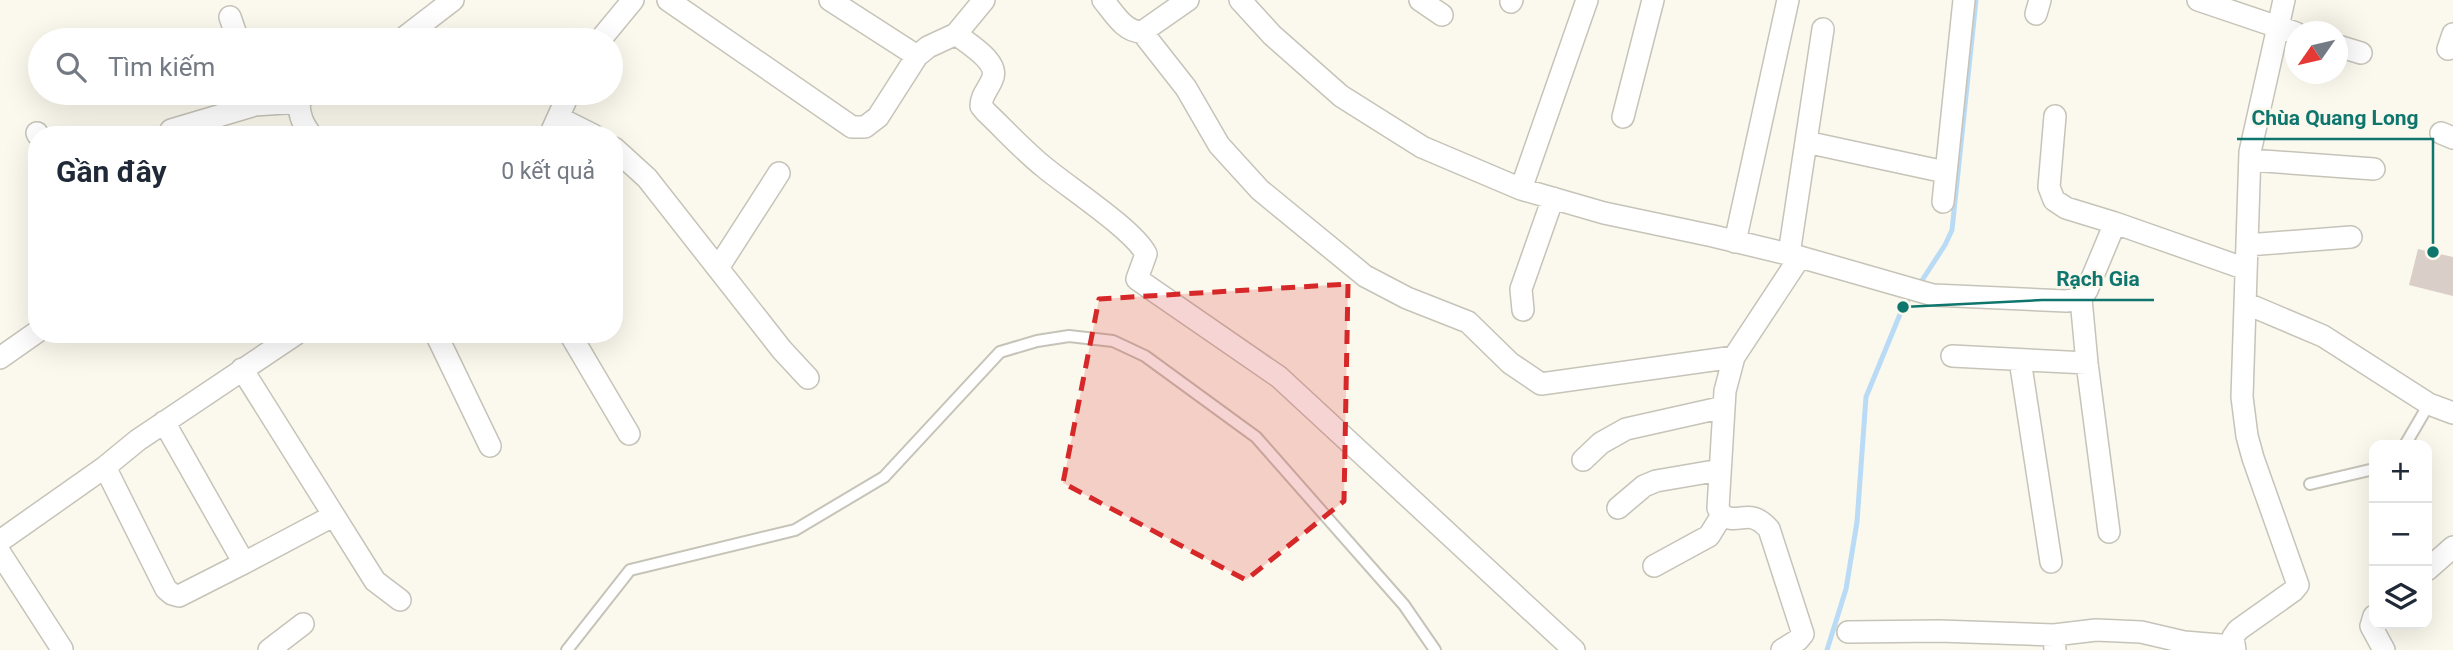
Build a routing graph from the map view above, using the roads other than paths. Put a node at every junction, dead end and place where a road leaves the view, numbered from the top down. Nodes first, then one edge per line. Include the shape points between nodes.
1 (453, 0) edge
2 (633, 0) edge
3 (668, 0) edge
4 (830, 0) edge
5 (984, 0) edge
6 (1103, 0) edge
7 (1188, 0) edge
8 (1240, 0) edge
9 (1420, 0) edge
10 (1587, 0) edge
11 (1653, 0) edge
12 (1788, 0) edge
13 (1964, 0) edge
14 (2198, 0) edge
15 (2284, 0) edge
16 (1442, 15) dead end
17 (230, 17) dead end
18 (2285, 21) edge
19 (234, 28) edge
20 (417, 28) edge
21 (610, 28) edge
22 (1823, 29) dead end
23 (2285, 30) edge
24 (1142, 32) junction
25 (2285, 33) edge
26 (956, 34) junction
27 (2348, 49) edge
28 (2361, 52) dead end
29 (917, 56) junction
30 (240, 105) edge
31 (302, 105) edge
32 (564, 105) edge
33 (2055, 116) dead end
34 (1623, 117) dead end
35 (182, 126) edge
36 (304, 126) edge
37 (555, 126) edge
38 (1806, 142) junction
39 (623, 156) edge
40 (2250, 160) junction
41 (2375, 169) dead end
42 (1945, 172) junction
43 (779, 173) dead end
44 (1521, 189) junction
45 (1553, 198) junction
46 (1943, 202) dead end
47 (2115, 223) junction
48 (2351, 237) dead end
49 (1735, 242) junction
50 (2247, 245) junction
51 (1794, 256) junction
52 (718, 268) junction
53 (2246, 268) junction
54 (2081, 299) junction
55 (2245, 303) junction
56 (1523, 310) dead end
57 (28, 338) edge
58 (282, 343) edge
59 (440, 343) edge
60 (575, 343) edge
61 (1952, 356) dead end
62 (0, 358) edge
63 (1734, 358) junction
64 (2020, 360) junction
65 (2087, 363) junction
66 (242, 369) junction
67 (808, 377) dead end
68 (2429, 404) junction
69 (1724, 407) junction
70 (2452, 408) edge
71 (164, 422) junction
72 (629, 434) dead end
73 (2409, 440) edge
74 (490, 446) dead end
75 (1583, 460) dead end
76 (105, 467) junction
77 (1720, 470) junction
78 (2369, 470) edge
79 (2310, 484) dead end
80 (1618, 508) dead end
81 (1722, 515) junction
82 (333, 516) junction
83 (2109, 532) dead end
84 (0, 541) edge
85 (2453, 547) edge
86 (0, 553) edge
87 (2051, 562) dead end
88 (244, 563) junction
89 (1654, 566) dead end
90 (2432, 566) edge
91 (400, 600) dead end
92 (303, 624) dead end
93 (2373, 629) edge
94 (1848, 632) dead end
95 (2055, 643) edge
96 (2234, 648) edge
97 (62, 649) edge
98 (269, 650) edge
99 (567, 650) edge
100 (1435, 650) edge
101 (1574, 650) edge
102 (1782, 650) edge
103 (2384, 650) edge

1 - 20 street
2 - 21 street
3 - 29 street via 852,127 865,127 878,117
4 - 29 street
5 - 26 street
6 - 24 street via 1125,27
7 - 24 street
8 - 44 street via 1341,96 1422,147
9 - 16 street
10 - 44 street
11 - 34 street
12 - 49 street
13 - 42 street
14 - 23 street
15 - 18 street
17 - 19 street
22 - 38 street
24 - 63 street via 1186,88 1219,145 1260,190 1365,276 1468,322 1510,363 1541,384
25 - 40 street via 2252,136
26 - 29 street
26 - 101 street via 995,70 981,100 986,112 1041,165 1145,250 1137,279 1279,377
27 - 28 street
30 - 35 street
31 - 36 street
32 - 37 street
33 - 47 street via 2049,187 2054,200
38 - 42 street
38 - 51 street
39 - 52 street via 647,178
40 - 41 street
40 - 50 street
42 - 46 street
43 - 52 street
44 - 45 street
45 - 49 street
45 - 56 street via 1521,289
47 - 53 street
47 - 54 street
48 - 50 street
49 - 51 street
50 - 53 street
51 - 54 street via 1933,295
51 - 63 street
52 - 67 street
53 - 55 street
54 - 65 street
55 - 68 street via 2323,336
55 - 96 street via 2241,373 2247,436 2298,585 2238,630
57 - 62 street
58 - 66 street
59 - 74 street
60 - 72 street
61 - 64 street
63 - 69 street
64 - 65 street
64 - 87 street
65 - 83 street
66 - 71 street
66 - 82 street
68 - 70 street
68 - 73 lane
69 - 75 street via 1626,429
69 - 77 street
71 - 76 street
71 - 88 street
76 - 84 street
76 - 88 street via 172,594 179,596
77 - 80 street via 1656,481
77 - 81 street via 1718,508
78 - 79 lane
81 - 89 street via 1709,536
81 - 102 street via 1751,516 1769,529 1803,634
82 - 88 street
82 - 91 street via 375,580
85 - 90 street
86 - 97 street
92 - 98 street
93 - 103 street
94 - 95 street via 1939,631
95 - 96 street via 2096,630 2141,632
99 - 100 lane via 630,570 795,530 884,477 1000,352 1069,336 1113,341 1145,356 1256,438 1404,605

